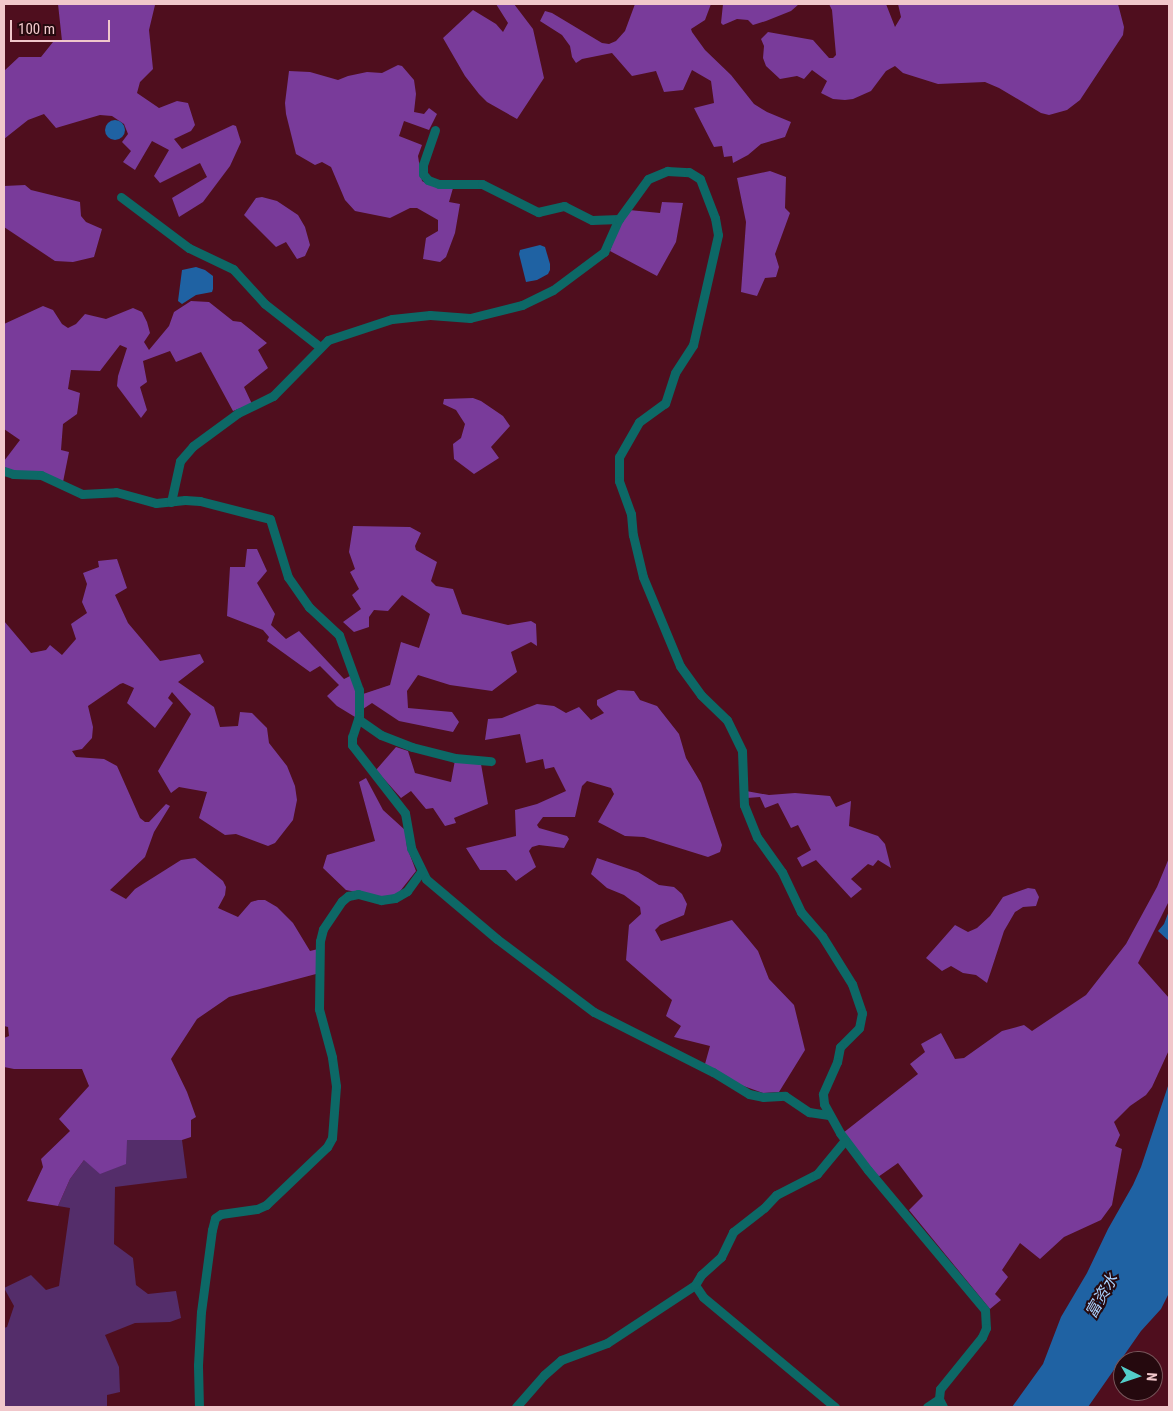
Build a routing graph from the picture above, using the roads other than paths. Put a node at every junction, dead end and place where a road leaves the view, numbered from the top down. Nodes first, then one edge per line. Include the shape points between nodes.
1 (435, 130) dead end
2 (121, 197) dead end
3 (619, 220) junction
4 (320, 347) junction
5 (4, 472) edge
6 (171, 502) junction
7 (358, 719) junction
8 (491, 761) dead end
9 (421, 872) junction
10 (829, 1115) junction
11 (845, 1140) junction
12 (695, 1285) junction
13 (941, 1403) edge
14 (199, 1407) edge
15 (516, 1407) edge
16 (835, 1407) edge
17 (928, 1407) edge

1 - 3 street via 423,165 423,174 428,180 439,184 482,184 538,212 564,206 592,220
2 - 4 street via 189,248 233,269 265,304
3 - 4 street via 604,252 553,290 522,305 470,318 430,315 392,319 339,335
3 - 10 street via 648,180 667,171 689,172 700,179 715,218 717,242 693,345 674,373 665,403 637,424 619,457 617,471 631,514 643,577 680,666 700,695 727,720 742,751 744,805 758,837 782,872 801,912 822,936 852,984 862,1013 860,1028 841,1045 823,1094
4 - 6 street via 273,396 238,413 192,446 180,461
5 - 6 street via 41,475 82,494 113,492 156,503
6 - 7 street via 204,502 270,519 288,578 309,607 338,635 358,685
7 - 8 street via 381,735 412,747 455,758
7 - 9 street via 352,745 406,812 410,848
9 - 10 street via 497,939 594,1012 713,1072 744,1092 763,1097 785,1096 809,1112
9 - 14 street via 406,891 395,898 381,900 358,894 348,896 323,929 319,1009 336,1086 332,1138 327,1147 266,1205 215,1218 201,1312
10 - 11 street
11 - 12 street via 817,1174 776,1195 733,1232 721,1258 701,1275
11 - 13 street via 985,1310 986,1328 982,1337 941,1387
12 - 15 street via 607,1343 561,1360
12 - 16 street via 703,1297
13 - 17 street

